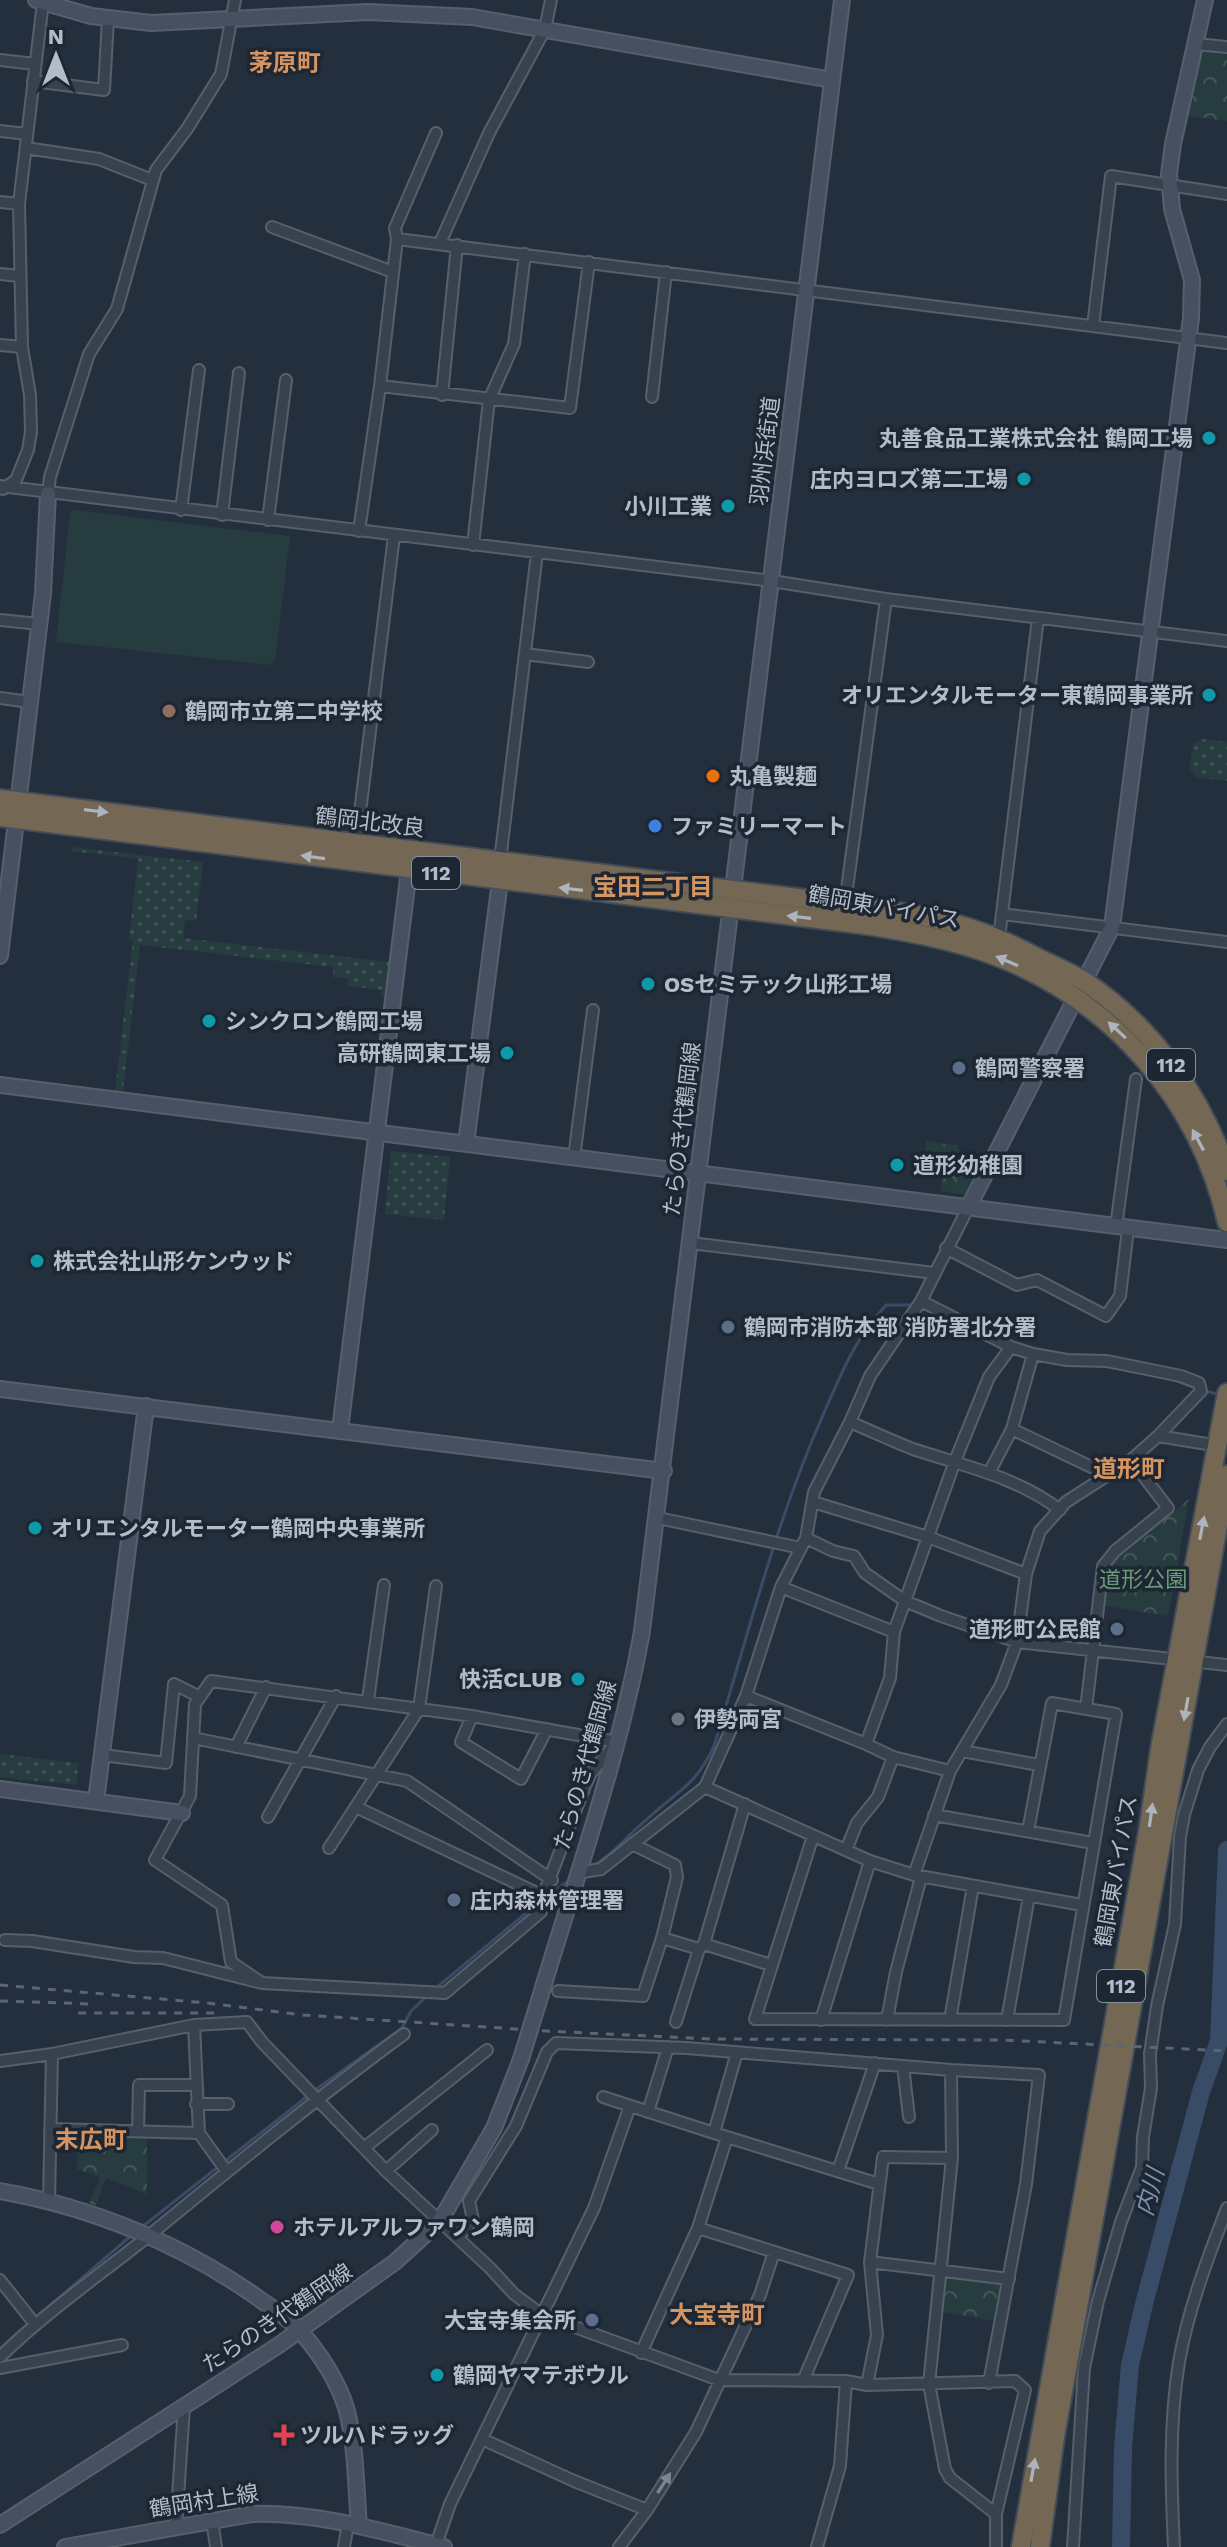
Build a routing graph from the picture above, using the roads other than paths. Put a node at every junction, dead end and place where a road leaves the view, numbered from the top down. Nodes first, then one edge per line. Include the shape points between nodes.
1 (235, 0) edge
2 (551, 0) edge
3 (842, 0) edge
4 (1205, 0) edge
5 (39, 1) edge
6 (418, 6) edge
7 (108, 19) junction
8 (233, 20) junction
9 (545, 29) junction
10 (1196, 44) junction
11 (1227, 47) edge
12 (0, 60) edge
13 (35, 64) junction
14 (832, 80) junction
15 (33, 81) junction
16 (0, 131) edge
17 (436, 133) dead end
18 (27, 134) junction
19 (26, 148) junction
20 (152, 180) junction
21 (1170, 187) junction
22 (1227, 194) edge
23 (0, 202) edge
24 (19, 204) junction
25 (272, 227) dead end
26 (397, 239) junction
27 (440, 243) junction
28 (457, 245) junction
29 (525, 254) junction
30 (589, 262) junction
31 (393, 272) junction
32 (666, 272) junction
33 (0, 274) edge
34 (19, 276) junction
35 (807, 291) junction
36 (1093, 326) junction
37 (1188, 338) junction
38 (1227, 343) edge
39 (0, 345) edge
40 (22, 347) junction
41 (199, 370) dead end
42 (239, 373) dead end
43 (286, 380) dead end
44 (380, 386) junction
45 (442, 395) junction
46 (652, 397) dead end
47 (489, 400) junction
48 (2, 488) edge
49 (48, 494) junction
50 (181, 510) junction
51 (222, 515) junction
52 (268, 520) junction
53 (359, 531) junction
54 (394, 536) junction
55 (473, 545) junction
56 (537, 553) junction
57 (772, 581) junction
58 (886, 599) junction
59 (1038, 618) junction
60 (0, 620) edge
61 (39, 624) junction
62 (1150, 631) junction
63 (1227, 641) edge
64 (525, 654) junction
65 (588, 662) dead end
66 (0, 698) edge
67 (30, 702) junction
68 (9, 809) edge
69 (356, 845) junction
70 (500, 861) junction
71 (409, 870) junction
72 (500, 881) junction
73 (733, 900) junction
74 (845, 904) junction
75 (1002, 914) junction
76 (1112, 927) junction
77 (999, 938) junction
78 (1227, 942) edge
79 (0, 956) edge
80 (1085, 982) junction
81 (1075, 999) junction
82 (593, 1010) dead end
83 (1136, 1079) dead end
84 (0, 1085) edge
85 (376, 1133) junction
86 (466, 1144) junction
87 (574, 1158) junction
88 (1227, 1171) edge
89 (699, 1174) junction
90 (968, 1208) junction
91 (1227, 1222) edge
92 (1122, 1228) junction
93 (1227, 1240) edge
94 (691, 1243) junction
95 (946, 1248) junction
96 (934, 1273) junction
97 (921, 1301) junction
98 (1011, 1347) junction
99 (1033, 1354) junction
100 (0, 1389) edge
101 (1227, 1393) edge
102 (146, 1406) junction
103 (850, 1422) junction
104 (1012, 1429) junction
105 (340, 1430) junction
106 (1158, 1436) junction
107 (1207, 1444) dead end
108 (1131, 1460) junction
109 (955, 1461) junction
110 (664, 1471) junction
111 (989, 1473) junction
112 (1108, 1475) junction
113 (1227, 1475) edge
114 (813, 1502) junction
115 (1060, 1510) junction
116 (658, 1518) junction
117 (928, 1537) junction
118 (803, 1543) junction
119 (1026, 1574) junction
120 (384, 1585) dead end
121 (436, 1586) dead end
122 (781, 1587) junction
123 (905, 1601) junction
124 (894, 1632) junction
125 (1017, 1642) junction
126 (1092, 1651) junction
127 (1186, 1660) junction
128 (1227, 1665) edge
129 (266, 1687) junction
130 (336, 1696) junction
131 (746, 1696) junction
132 (200, 1697) junction
133 (368, 1700) junction
134 (419, 1709) junction
135 (1086, 1709) junction
136 (472, 1716) junction
137 (1227, 1724) edge
138 (547, 1729) junction
139 (193, 1738) junction
140 (617, 1742) junction
141 (866, 1744) junction
142 (236, 1747) junction
143 (962, 1751) junction
144 (102, 1755) junction
145 (893, 1757) junction
146 (301, 1760) junction
147 (1039, 1765) junction
148 (950, 1771) junction
149 (376, 1775) junction
150 (705, 1787) junction
151 (0, 1789) edge
152 (96, 1801) junction
153 (745, 1804) junction
154 (356, 1807) junction
155 (182, 1813) junction
156 (934, 1815) junction
157 (268, 1817) dead end
158 (1028, 1831) junction
159 (813, 1836) junction
160 (1093, 1843) junction
161 (632, 1844) junction
162 (329, 1848) dead end
163 (846, 1850) junction
164 (870, 1861) junction
165 (577, 1873) junction
166 (917, 1876) junction
167 (552, 1880) junction
168 (973, 1886) junction
169 (543, 1896) junction
170 (1029, 1896) junction
171 (1082, 1905) junction
172 (662, 1938) junction
173 (5, 1940) dead end
174 (702, 1946) junction
175 (771, 1965) junction
176 (262, 1983) junction
177 (558, 1991) dead end
178 (821, 2020) junction
179 (887, 2020) junction
180 (950, 2020) junction
181 (1007, 2020) junction
182 (676, 2022) dead end
183 (194, 2025) junction
184 (404, 2034) dead end
185 (668, 2047) junction
186 (487, 2050) dead end
187 (737, 2052) junction
188 (52, 2054) junction
189 (0, 2061) edge
190 (875, 2063) junction
191 (903, 2066) junction
192 (951, 2070) junction
193 (195, 2085) junction
194 (603, 2097) dead end
195 (316, 2099) junction
196 (196, 2104) junction
197 (228, 2104) dead end
198 (630, 2106) junction
199 (648, 2112) junction
200 (909, 2117) dead end
201 (50, 2129) junction
202 (432, 2130) dead end
203 (138, 2131) junction
204 (199, 2133) junction
205 (714, 2133) junction
206 (727, 2137) junction
207 (364, 2148) junction
208 (952, 2158) junction
209 (386, 2171) junction
210 (838, 2171) junction
211 (227, 2172) junction
212 (879, 2184) junction
213 (0, 2191) edge
214 (49, 2201) junction
215 (1227, 2208) edge
216 (440, 2221) junction
217 (698, 2228) junction
218 (147, 2237) junction
219 (458, 2237) junction
220 (774, 2252) junction
221 (870, 2262) junction
222 (941, 2271) junction
223 (1009, 2279) junction
224 (0, 2280) edge
225 (542, 2315) junction
226 (34, 2323) junction
227 (300, 2331) junction
228 (122, 2345) dead end
229 (641, 2353) junction
230 (0, 2357) edge
231 (0, 2368) edge
232 (719, 2380) junction
233 (803, 2381) junction
234 (846, 2381) junction
235 (989, 2383) junction
236 (929, 2384) junction
237 (867, 2385) junction
238 (184, 2407) junction
239 (482, 2439) junction
240 (647, 2510) junction
241 (996, 2514) junction
242 (4, 2518) edge
243 (212, 2520) junction
244 (354, 2525) junction
245 (176, 2527) junction
246 (126, 2542) edge
247 (440, 2546) edge
248 (65, 2547) edge
249 (216, 2547) edge
250 (344, 2547) edge
251 (619, 2547) edge
252 (817, 2547) edge
253 (996, 2547) edge
254 (1021, 2547) edge
255 (1040, 2547) edge
256 (1073, 2547) edge
257 (1174, 2547) edge

1 - 8 street
2 - 9 street
3 - 14 street, 羽州浜街道
4 - 10 street
5 - 7 street
5 - 13 street
6 - 8 street
6 - 9 street
7 - 8 street
7 - 15 street via 104,90
8 - 20 street via 215,87
9 - 14 street
9 - 27 street via 489,133
10 - 11 street
10 - 21 street via 1170,159
12 - 13 street
13 - 15 street
14 - 35 street, 羽州浜街道
15 - 18 street
16 - 18 street
17 - 26 street via 400,213
18 - 19 street
19 - 20 street via 99,159
19 - 24 street
20 - 49 street via 117,309 89,354
21 - 22 street
21 - 36 street via 1111,176
21 - 37 street via 1192,280
23 - 24 street
24 - 34 street
25 - 31 street
26 - 27 street
26 - 31 street
27 - 28 street
28 - 29 street
28 - 45 street
29 - 30 street
29 - 47 street via 514,344
30 - 32 street
30 - 47 street via 570,408
31 - 44 street
32 - 35 street
32 - 46 street
33 - 34 street
34 - 40 street
35 - 36 street
35 - 57 street, 羽州浜街道
36 - 37 street
37 - 38 street
37 - 62 street
39 - 40 street
40 - 48 street via 31,432 16,480
41 - 50 street
42 - 51 street
43 - 52 street
44 - 45 street
44 - 53 street
45 - 47 street
47 - 55 street
48 - 49 street
49 - 50 street
49 - 61 street
50 - 51 street
51 - 52 street
52 - 53 street
53 - 54 street
54 - 55 street
54 - 69 street
55 - 56 street
56 - 57 street
56 - 64 street
57 - 58 street
57 - 73 street, 羽州浜街道
58 - 59 street
58 - 74 street
59 - 62 street
59 - 75 street
60 - 61 street
61 - 67 street
62 - 63 street
62 - 76 street
64 - 65 street
64 - 70 street
66 - 67 street
67 - 68 street
68 -> 69 highway, 鶴岡北改良 / 112
71 -> 68 highway, 鶴岡北改良 / 112
68 - 79 street
69 - 70 highway, 鶴岡北改良 / 112
70 - 73 highway, 鶴岡北改良 / 112
71 - 72 highway, 鶴岡北改良 / 112
71 - 85 street
73 -> 72 highway, 鶴岡北改良 / 112
72 - 86 street
73 - 74 highway, 鶴岡東バイパス / 112
81 -> 73 highway, 鶴岡東バイパス / 112 via 1021,967 953,942
73 - 89 street, たらのき代鶴岡線
74 - 77 highway, 鶴岡東バイパス / 112 via 922,915
75 - 76 street
75 - 77 street
76 - 78 street
76 - 80 street
77 - 80 highway, 鶴岡東バイパス / 112
80 - 81 street
80 - 88 highway, 鶴岡東バイパス / 112 via 1126,1014 1174,1068 1202,1109
81 - 90 street
91 -> 81 highway, 鶴岡東バイパス / 112 via 1204,1152 1154,1069 1118,1029
82 - 87 street
83 - 92 street
84 - 85 street
85 - 86 street
85 - 105 street
86 - 87 street
87 - 89 street
89 - 90 street
89 - 94 street, たらのき代鶴岡線
90 - 92 street
90 - 95 street
92 - 93 street
92 - 95 street via 1120,1296 1106,1316 1037,1280 1017,1285
94 - 96 street
94 - 110 street, たらのき代鶴岡線
95 - 96 street
96 - 97 street
97 - 98 street
97 - 103 street via 870,1376
98 - 99 street
98 - 109 street via 989,1377
99 - 104 street
99 - 106 street via 1107,1361 1199,1383 1201,1391
100 - 102 street
127 -> 101 highway, 鶴岡東バイパス / 112
102 - 105 street
102 - 144 street
103 - 109 street
103 - 114 street
104 - 111 street
104 - 112 street
105 - 110 street
106 - 107 street
106 - 108 street
108 - 112 street
108 - 126 street via 1168,1508 1103,1566
109 - 111 street
109 - 117 street
110 - 116 street, たらのき代鶴岡線
111 - 115 street via 1037,1493
112 - 115 street
113 - 127 highway, 鶴岡東バイパス / 112
114 - 117 street
114 - 118 street
115 - 119 street via 1040,1531
116 - 118 street
116 - 140 street, たらのき代鶴岡線 via 634,1678
117 - 119 street
117 - 123 street
118 - 122 street
118 - 123 street via 854,1556 865,1573
119 - 125 street
120 - 133 street
121 - 134 street
122 - 124 street
122 - 131 street
123 - 124 street
123 - 125 street
124 - 141 street via 890,1678
125 - 126 street
125 - 143 street via 1001,1685
126 - 127 street
126 - 135 street
127 - 128 street
254 -> 127 highway, 鶴岡東バイパス / 112
127 -> 255 highway, 鶴岡東バイパス / 112
129 - 130 street
129 - 132 street via 211,1681
129 - 142 street
130 - 133 street
130 - 146 street
131 - 141 street
131 - 150 street
132 - 139 street
132 - 144 street via 174,1684 166,1763
133 - 134 street
134 - 136 street
134 - 149 street
135 - 147 street via 1052,1703
135 - 160 street via 1116,1714
136 - 138 street
136 - 138 street via 461,1742 521,1779
137 - 256 street via 1198,1770 1184,1815 1175,1924 1150,2054 1142,2167 1098,2301 1084,2368
138 - 140 street
139 - 142 street
139 - 155 street via 190,1796
140 - 165 street, たらのき代鶴岡線
140 - 167 street via 591,1773
141 - 145 street
142 - 146 street
143 - 147 street
143 - 148 street
144 - 152 street
145 - 148 street
145 - 163 street via 878,1797 857,1823
146 - 149 street
146 - 157 street
147 - 158 street
148 - 156 street
149 - 154 street
149 - 167 street via 407,1781
150 - 153 street
150 - 161 street
151 - 152 street
152 - 155 street
153 - 159 street
153 - 174 street
154 - 162 street
154 - 169 street
155 - 176 street via 155,1860 222,1905 231,1962
156 - 158 street
156 - 166 street
158 - 160 street
159 - 163 street
159 - 175 street
160 - 171 street
161 - 165 street via 601,1869
161 - 172 street via 675,1865 677,1877
163 - 164 street
164 - 166 street
164 - 178 street
165 - 216 street, たらのき代鶴岡線, bridge via 521,2059 494,2128
166 - 168 street
166 - 179 street
167 - 169 street
168 - 170 street
168 - 180 street
169 - 176 street via 541,1912 445,1993
170 - 171 street
170 - 181 street
171 - 181 street via 1064,2020
172 - 174 street
172 - 177 street via 643,1996
173 - 176 street via 163,1958
174 - 175 street
174 - 182 street
175 - 178 street via 755,2019
178 - 179 street
179 - 180 street
180 - 181 street
183 - 188 street
183 - 193 street
183 - 195 street via 247,2022
184 - 195 street
185 - 187 street
185 - 199 street
185 - 219 street via 556,2043 547,2052 516,2126 469,2201 473,2220
186 - 207 street
187 - 190 street
187 - 205 street
188 - 189 street
188 - 201 street
190 - 191 street
190 - 210 street
191 - 192 street
191 - 200 street
192 - 208 street
192 - 223 street via 1039,2075
193 - 196 street
193 - 203 street via 139,2085
194 - 198 street
195 - 207 street
195 - 211 street
196 - 197 street
196 - 204 street
198 - 199 street
198 - 225 street via 594,2208
199 - 205 street
201 - 203 street
201 - 214 street
202 - 209 street
203 - 204 street
204 - 211 street
205 - 206 street
206 - 210 street
206 - 217 street
207 - 209 street
208 - 212 street via 883,2157
208 - 222 street
209 - 216 street
210 - 212 street
211 - 218 street
212 - 221 street
213 - 214 street
214 - 218 street
215 - 257 street via 1179,2362 1170,2490
216 - 219 street
216 - 227 street, たらのき代鶴岡線 via 395,2262
217 - 220 street
217 - 229 street
218 - 226 street
218 - 227 street via 215,2269
219 - 225 street
220 - 232 street via 760,2295
220 - 233 street via 848,2275
221 - 222 street
221 - 237 street via 877,2335
222 - 223 street
222 - 236 street
223 - 235 street
224 - 226 street
225 - 229 street
225 - 239 street
226 - 230 street
227 - 238 street, たらのき代鶴岡線
227 - 244 street via 338,2387 348,2412
228 - 231 street
229 - 232 street
232 - 233 street
240 -> 232 street via 696,2432
233 - 234 street
234 - 237 street
234 - 252 street via 840,2466
235 - 236 street
235 - 241 street via 1015,2381 1025,2390
236 - 237 street
236 - 241 street via 945,2469
238 - 242 street, たらのき代鶴岡線
238 - 245 street
239 - 240 street
239 - 247 street via 450,2504
240 - 251 street
241 - 253 street
243 - 244 street, 鶴岡村上線 via 274,2513
243 - 245 street, 鶴岡村上線
243 - 249 street
244 - 247 street, 鶴岡村上線
244 - 250 street
245 - 246 street, 鶴岡村上線
246 - 248 street, 鶴岡村上線

